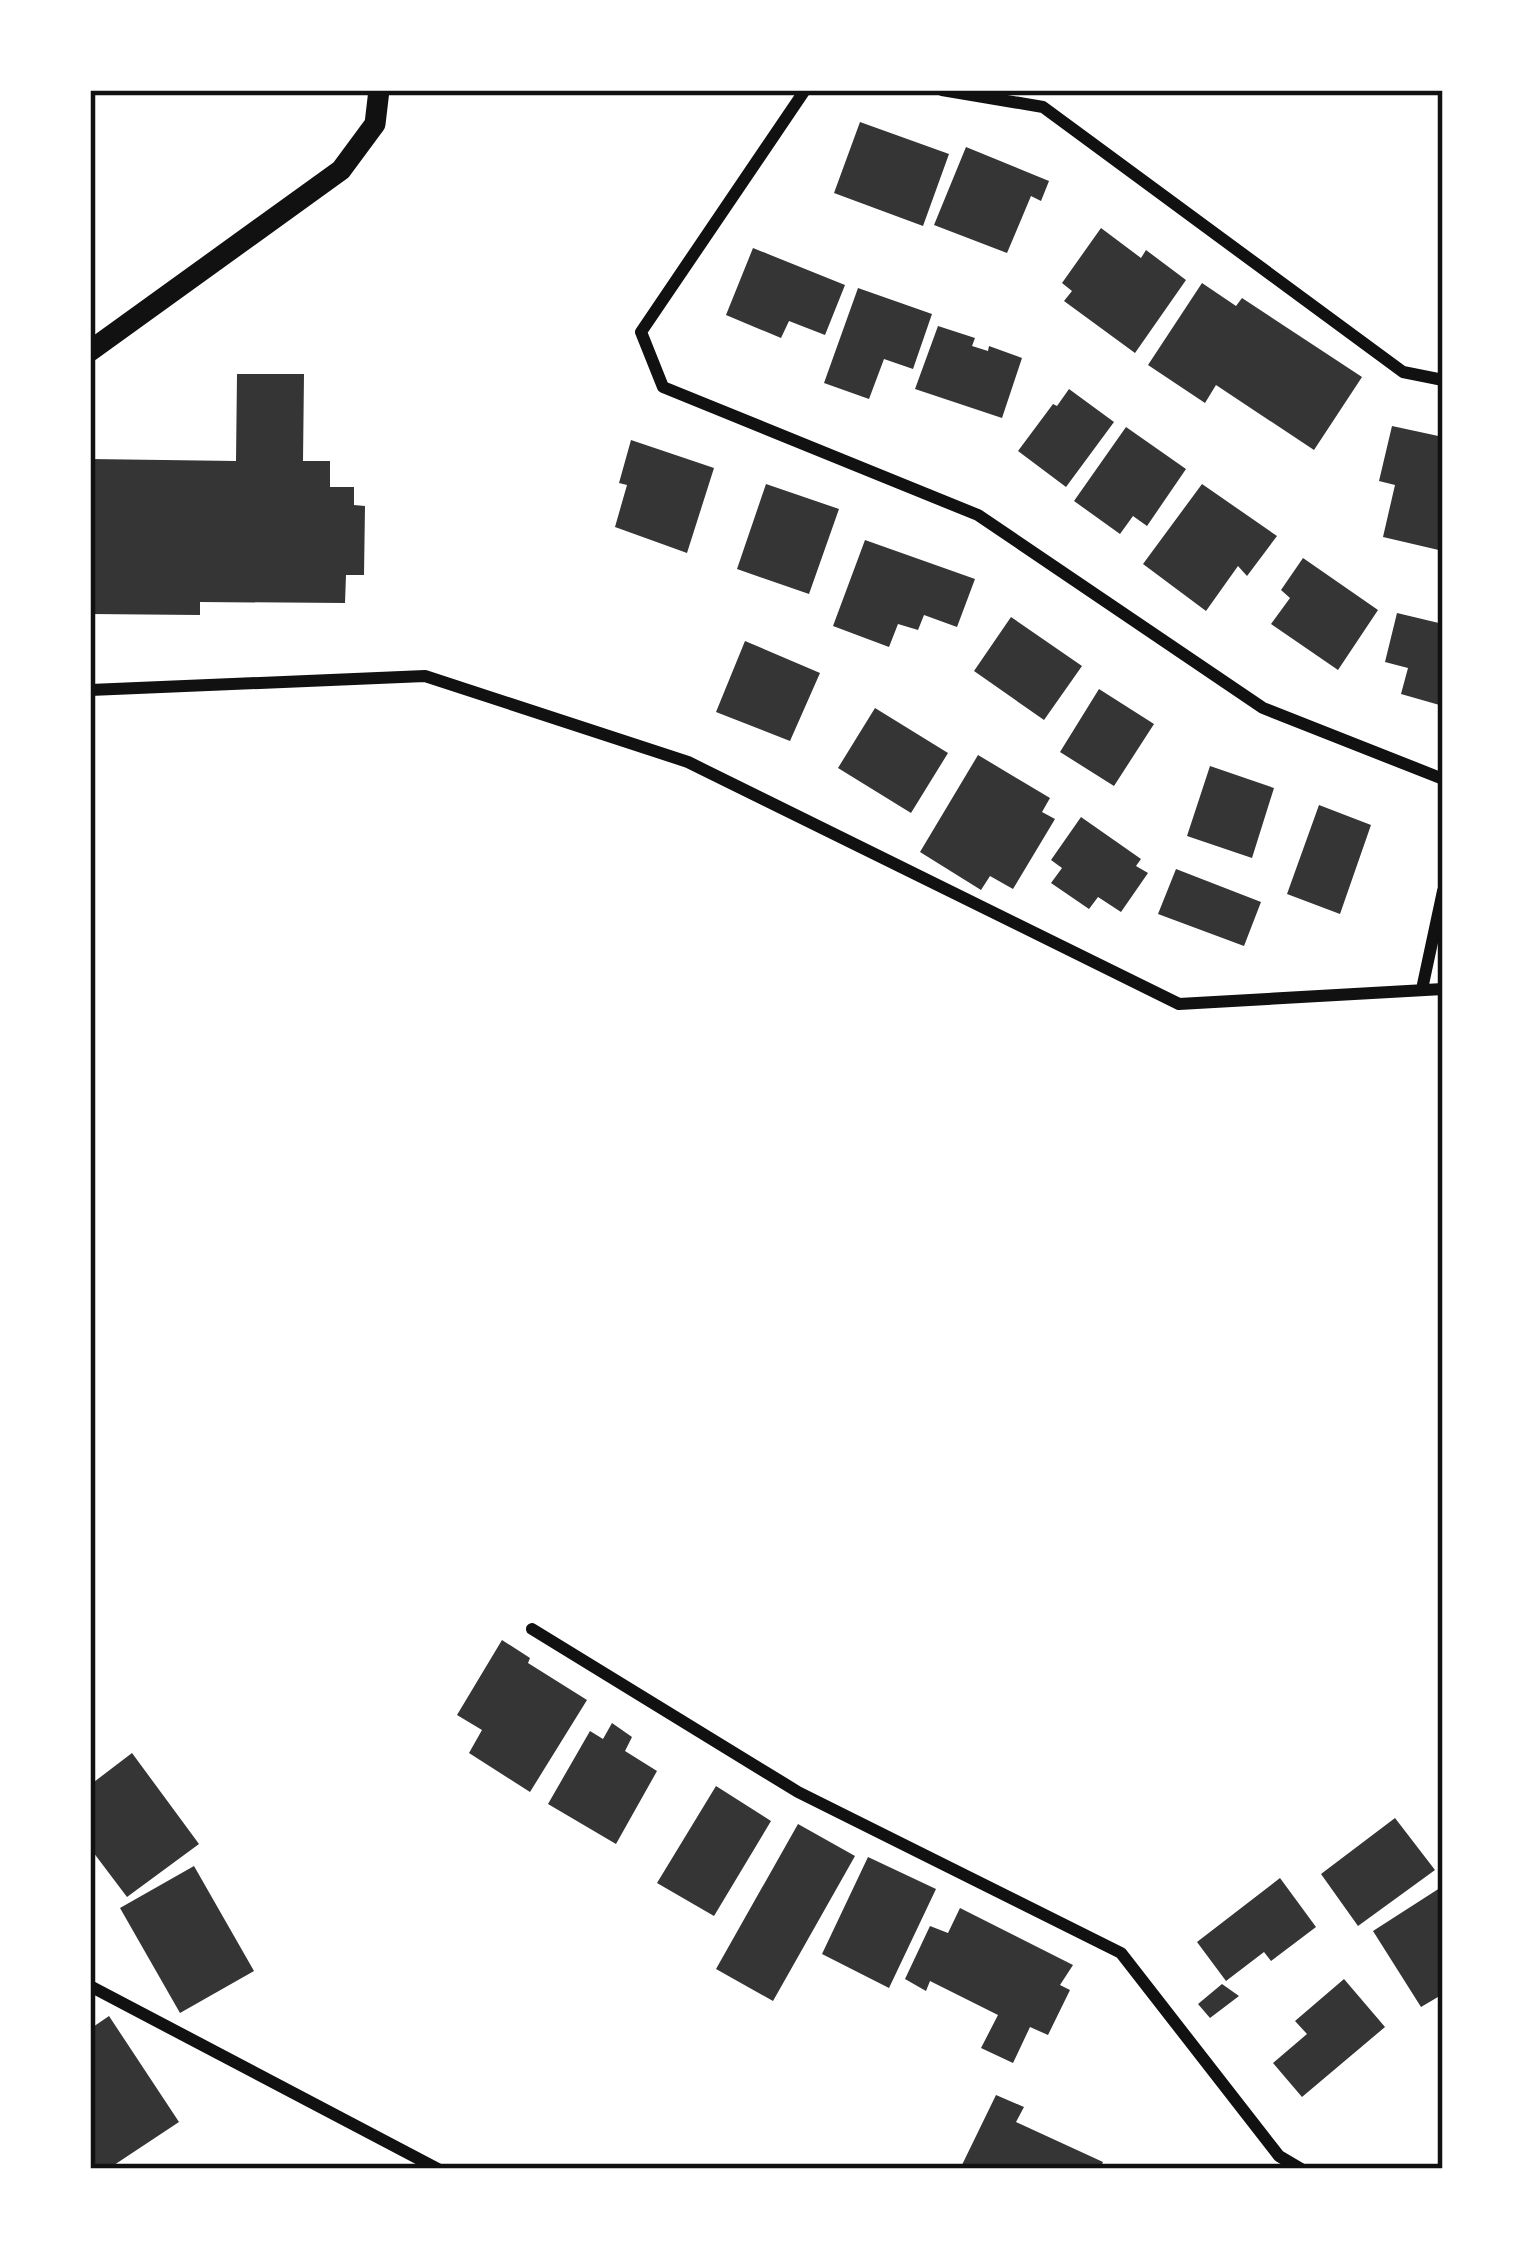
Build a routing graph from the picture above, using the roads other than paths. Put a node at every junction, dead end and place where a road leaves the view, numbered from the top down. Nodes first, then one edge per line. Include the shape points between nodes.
1 (379, 90) edge
2 (805, 90) edge
3 (942, 90) edge
4 (90, 351) edge
5 (1443, 380) edge
6 (90, 690) edge
7 (1443, 778) edge
8 (1443, 891) edge
9 (1422, 989) junction
10 (1443, 989) edge
11 (532, 1629) dead end
12 (90, 1986) edge
13 (438, 2169) edge
14 (1300, 2169) edge

1 - 4 street via 375,124 341,170
2 - 7 street via 640,332 663,387 978,515 1263,708
3 - 5 street via 1043,107 1403,372
6 - 9 street via 425,676 688,762 1179,1004
8 - 9 street
9 - 10 street
11 - 14 street via 798,1792 1121,1953 1279,2156
12 - 13 street

